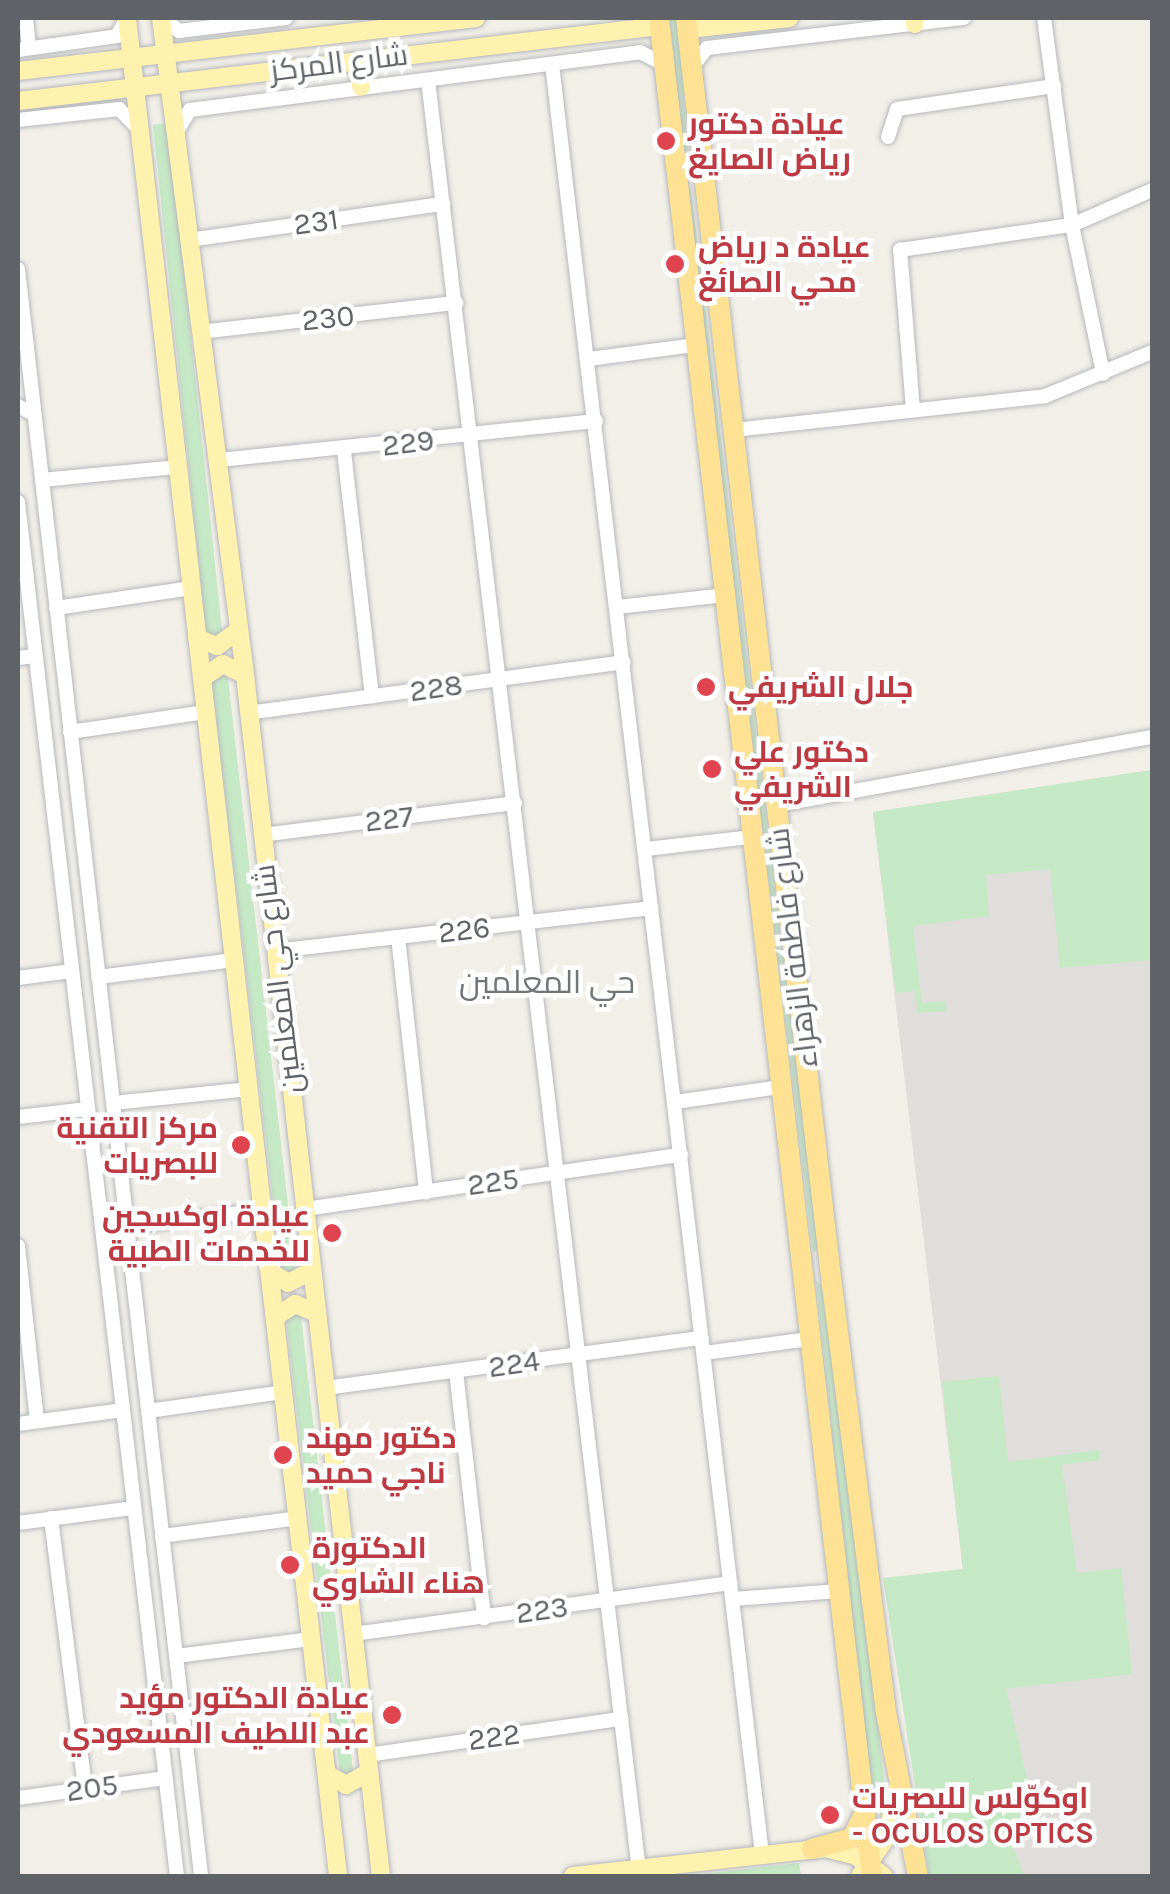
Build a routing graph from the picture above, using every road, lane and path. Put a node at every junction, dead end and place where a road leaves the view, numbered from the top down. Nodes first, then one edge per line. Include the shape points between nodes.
1 (26, 18) edge
2 (127, 18) edge
3 (162, 18) edge
4 (286, 18) edge
5 (476, 18) edge
6 (789, 18) edge
7 (964, 18) edge
8 (1044, 18) edge
9 (256, 19) edge
10 (914, 21) edge
11 (396, 22) edge
12 (657, 37) edge
13 (692, 38) edge
14 (58, 44) junction
15 (23, 49) edge
16 (165, 52) junction
17 (131, 57) junction
18 (357, 62) junction
19 (552, 64) junction
20 (62, 65) junction
21 (18, 71) edge
22 (428, 80) junction
23 (169, 82) junction
24 (1054, 86) junction
25 (361, 87) junction
26 (135, 88) junction
27 (70, 95) junction
28 (18, 100) edge
29 (74, 114) junction
30 (18, 120) edge
31 (888, 137) dead end
32 (140, 138) junction
33 (176, 138) junction
34 (702, 154) junction
35 (675, 155) junction
36 (706, 186) junction
37 (679, 188) junction
38 (1152, 190) edge
39 (442, 204) junction
40 (1072, 225) junction
41 (188, 240) junction
42 (18, 269) edge
43 (456, 303) junction
44 (200, 332) junction
45 (696, 345) junction
46 (1152, 352) edge
47 (588, 359) junction
48 (1103, 374) junction
49 (30, 379) junction
50 (18, 393) edge
51 (18, 406) edge
52 (913, 410) junction
53 (34, 414) junction
54 (596, 420) junction
55 (734, 430) junction
56 (473, 436) junction
57 (344, 451) junction
58 (219, 460) junction
59 (178, 466) junction
60 (42, 480) junction
61 (18, 502) edge
62 (21, 557) edge
63 (192, 588) junction
64 (724, 595) junction
65 (618, 607) junction
66 (56, 608) junction
67 (238, 631) junction
68 (198, 638) junction
69 (35, 656) junction
70 (18, 658) edge
71 (624, 662) junction
72 (245, 675) junction
73 (202, 678) junction
74 (501, 679) junction
75 (372, 696) junction
76 (206, 712) junction
77 (248, 713) junction
78 (70, 732) junction
79 (1152, 736) edge
80 (515, 803) junction
81 (776, 805) junction
82 (262, 835) junction
83 (752, 837) junction
84 (646, 848) junction
85 (652, 908) junction
86 (529, 922) junction
87 (398, 938) junction
88 (275, 951) junction
89 (234, 960) junction
90 (72, 971) junction
91 (98, 977) junction
92 (18, 978) edge
93 (104, 1033) junction
94 (79, 1035) junction
95 (108, 1065) junction
96 (84, 1070) junction
97 (780, 1087) junction
98 (249, 1089) junction
99 (675, 1102) junction
100 (113, 1103) junction
101 (88, 1109) junction
102 (18, 1118) edge
103 (681, 1155) junction
104 (558, 1173) junction
105 (426, 1192) junction
106 (305, 1209) junction
107 (262, 1210) junction
108 (127, 1227) junction
109 (18, 1246) edge
110 (800, 1249) junction
111 (828, 1249) junction
112 (312, 1270) junction
113 (270, 1272) junction
114 (832, 1285) junction
115 (804, 1287) junction
116 (316, 1313) junction
117 (275, 1317) junction
118 (809, 1338) junction
119 (703, 1346) junction
120 (579, 1355) junction
121 (456, 1371) junction
122 (325, 1388) junction
123 (283, 1392) junction
124 (123, 1410) junction
125 (148, 1411) junction
126 (37, 1421) junction
127 (18, 1424) edge
128 (152, 1442) junction
129 (127, 1445) junction
130 (155, 1474) junction
131 (130, 1477) junction
132 (134, 1508) junction
133 (51, 1518) junction
134 (298, 1518) junction
135 (18, 1522) edge
136 (162, 1536) junction
137 (732, 1591) junction
138 (840, 1591) junction
139 (608, 1600) junction
140 (484, 1618) junction
141 (353, 1634) junction
142 (311, 1639) junction
143 (176, 1656) junction
144 (621, 1719) junction
145 (896, 1760) junction
146 (368, 1763) junction
147 (327, 1774) junction
148 (166, 1778) junction
149 (84, 1789) junction
150 (18, 1798) edge
151 (864, 1802) junction
152 (812, 1848) junction
153 (762, 1854) junction
154 (638, 1870) junction
155 (868, 1874) edge
156 (177, 1876) edge
157 (201, 1876) edge
158 (338, 1876) edge
159 (380, 1876) edge
160 (573, 1876) edge
161 (918, 1876) edge

1 - 15 street
2 - 14 street via 117,36
2 - 17 main road, شارع حي المعلمين
3 - 9 street via 179,31
3 - 16 main road, شارع حي المعلمين
4 - 9 street
5 - 11 main road, شارع المركز
6 - 13 main road
7 - 10 street
8 - 24 street
10 - 13 street via 707,48
11 - 16 main road, شارع المركز
12 - 18 main road, شارع المركز
12 - 19 street via 640,52
12 - 35 highway, شارع فاطمة الزهراء
13 - 34 highway, شارع فاطمة الزهراء
14 - 15 street
14 - 20 main road
16 - 17 main road, شارع المركز
16 - 23 main road, شارع حي المعلمين
17 - 20 main road, شارع المركز
17 - 26 main road, شارع حي المعلمين
18 - 23 main road, شارع المركز
18 - 25 main road
19 - 22 street
19 - 47 street
20 - 21 main road, شارع المركز
22 - 25 street
22 - 39 street
23 - 26 main road, شارع المركز
23 - 33 main road, شارع حي المعلمين
24 - 31 street via 897,109
24 - 40 street
25 - 33 street via 190,110
26 - 27 main road, شارع المركز
26 - 32 main road, شارع حي المعلمين
27 - 28 main road, شارع المركز
27 - 29 main road
29 - 30 street
29 - 32 street via 119,109 136,122
32 - 59 main road, شارع حي المعلمين
33 - 41 main road, شارع حي المعلمين
34 - 35 highway
34 - 36 highway, شارع فاطمة الزهراء
35 - 37 highway, شارع فاطمة الزهراء
36 - 37 highway via 692,182
36 - 55 highway, شارع فاطمة الزهراء
37 - 45 highway, شارع فاطمة الزهراء
38 - 40 street
39 - 41 street, 231
39 - 43 street
40 - 48 street
40 - 52 street via 900,250
41 - 44 main road, شارع حي المعلمين
42 - 49 street
43 - 44 street, 230
43 - 56 street
44 - 58 main road, شارع حي المعلمين
45 - 47 street
45 - 64 highway, شارع فاطمة الزهراء
46 - 48 street
47 - 54 street
48 - 52 street via 1045,396
49 - 50 street
49 - 53 street
51 - 53 street
52 - 55 street
53 - 60 street
54 - 56 street, 229
54 - 65 street
55 - 81 highway, شارع فاطمة الزهراء
56 - 57 street, 229
56 - 74 street
57 - 58 street, 229
57 - 75 street
58 - 67 main road, شارع حي المعلمين
59 - 60 street
59 - 63 main road, شارع حي المعلمين
60 - 66 street
61 - 62 street
62 - 69 street
63 - 66 street
63 - 68 main road, شارع حي المعلمين
64 - 65 street
64 - 83 highway, شارع فاطمة الزهراء
65 - 71 street
66 - 78 street
67 - 68 main road via 218,646
67 - 72 main road, شارع حي المعلمين
68 - 73 main road, شارع حي المعلمين
69 - 70 street
69 - 90 street
71 - 74 street, 228
71 - 84 street
72 - 73 main road via 223,664
72 - 77 main road, شارع حي المعلمين
73 - 76 main road, شارع حي المعلمين
74 - 75 street, 228
74 - 80 street
75 - 77 street, 228
76 - 78 street
76 - 89 main road, شارع حي المعلمين
77 - 82 main road, شارع حي المعلمين
78 - 91 street
79 - 81 street
80 - 82 street, 227
80 - 86 street
81 - 111 highway, شارع فاطمة الزهراء
82 - 88 main road, شارع حي المعلمين
83 - 84 street
83 - 97 highway, شارع فاطمة الزهراء
84 - 85 street
85 - 86 street, 226
85 - 99 street
86 - 87 street, 226
86 - 104 street
87 - 88 street, 226
87 - 105 street
88 - 106 main road, شارع حي المعلمين
89 - 91 street
89 - 98 main road, شارع حي المعلمين
90 - 92 street
90 - 94 street
91 - 93 street
93 - 94 street via 93,1045
93 - 95 street
94 - 96 street
95 - 96 street via 94,1056
95 - 100 street
96 - 101 street
97 - 99 street
97 - 110 highway, شارع فاطمة الزهراء
98 - 100 street
98 - 107 main road, شارع حي المعلمين
99 - 103 street
100 - 108 street
101 - 102 street
101 - 124 street
103 - 104 street, 225
103 - 119 street
104 - 105 street, 225
104 - 120 street
105 - 106 street, 225
106 - 112 main road, شارع حي المعلمين
107 - 108 street
107 - 113 main road, شارع حي المعلمين
108 - 125 street
109 - 126 street
110 - 111 highway via 814,1256
110 - 115 highway, شارع فاطمة الزهراء
111 - 114 highway, شارع فاطمة الزهراء
112 - 113 main road via 294,1283
112 - 116 main road, شارع حي المعلمين
113 - 117 main road, شارع حي المعلمين
114 - 115 highway via 817,1280
114 - 145 highway, شارع فاطمة الزهراء
115 - 118 highway, شارع فاطمة الزهراء
116 - 117 main road via 295,1304
116 - 122 main road, شارع حي المعلمين
117 - 123 main road, شارع حي المعلمين
118 - 119 street, 224
118 - 138 highway, شارع فاطمة الزهراء
119 - 120 street, 224
119 - 137 street
120 - 121 street, 224
120 - 139 street
121 - 122 street, 224
121 - 140 street
122 - 141 main road, شارع حي المعلمين
123 - 125 street
123 - 134 main road, شارع حي المعلمين
124 - 126 street
124 - 129 street
125 - 128 street
126 - 127 street
128 - 129 street via 140,1453
128 - 130 street
129 - 131 street
130 - 131 street via 141,1466
130 - 136 street
131 - 132 street
132 - 133 street
132 - 148 street
133 - 135 street
133 - 149 street
134 - 136 street
134 - 142 main road, شارع حي المعلمين
136 - 143 street
137 - 138 street, 223
137 - 139 street, 223
137 - 153 street
138 - 151 highway, شارع فاطمة الزهراء
139 - 140 street, 223
139 - 144 street
140 - 141 street, 223
141 - 146 main road, شارع حي المعلمين
142 - 143 street
142 - 147 main road, شارع حي المعلمين
143 - 157 street
144 - 146 street, 222
144 - 154 street
145 - 155 main road via 896,1807
145 - 161 highway, شارع فاطمة الزهراء
146 - 147 main road via 351,1785
146 - 159 main road, شارع حي المعلمين
147 - 158 main road, شارع حي المعلمين
148 - 149 street, 205
148 - 156 street
149 - 150 street, 205
151 - 152 highway via 852,1838
151 - 155 highway, شارع فاطمة الزهراء
152 - 153 main road
152 - 155 main road via 848,1852
153 - 154 main road
154 - 160 main road

